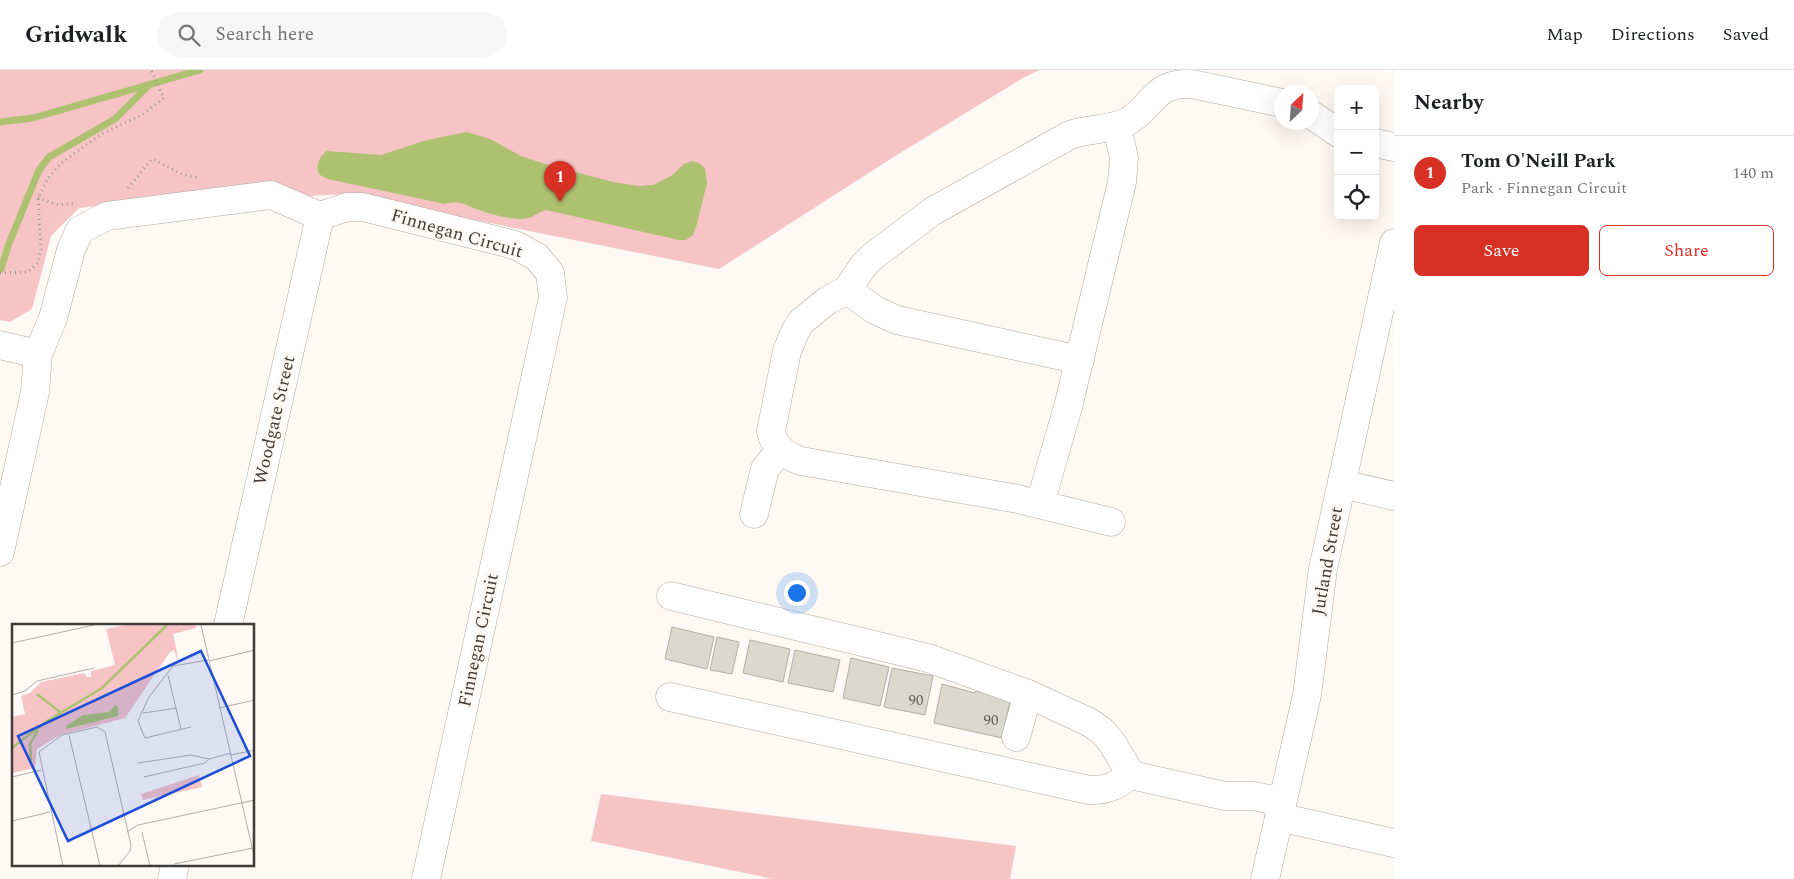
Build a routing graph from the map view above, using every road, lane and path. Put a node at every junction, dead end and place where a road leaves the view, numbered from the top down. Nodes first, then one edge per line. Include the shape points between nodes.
1 (151, 70) edge
2 (1274, 101) edge
3 (1319, 120) edge
4 (1117, 126) junction
5 (1334, 130) edge
6 (1379, 144) edge
7 (1394, 147) edge
8 (38, 198) junction
9 (58, 205) dead end
10 (320, 216) junction
11 (1394, 243) edge
12 (0, 273) edge
13 (847, 290) junction
14 (0, 345) edge
15 (38, 354) junction
16 (1080, 360) junction
17 (780, 450) junction
18 (1342, 484) junction
19 (1394, 496) edge
20 (1040, 504) junction
21 (754, 514) dead end
22 (1111, 522) dead end
23 (0, 552) edge
24 (671, 596) dead end
25 (228, 624) edge
26 (1028, 694) junction
27 (670, 697) dead end
28 (1016, 737) dead end
29 (1131, 775) junction
30 (1280, 810) junction
31 (1394, 843) edge
32 (175, 866) edge
33 (172, 879) edge
34 (426, 879) edge
35 (1265, 879) edge

1 - 8 path via 164,98 142,115 101,134 60,164
2 - 4 street via 1182,84 1165,89 1129,121
3 - 5 street
4 - 13 street via 1070,135 949,201 873,256
4 - 16 street via 1124,171
6 - 7 street
8 - 9 path
8 - 12 path via 41,248 38,263 28,272
10 - 15 street via 271,195 107,216 80,230 71,250 53,318
10 - 25 street, Woodgate Street
10 - 34 street, Finnegan Circuit via 347,207 362,207 496,240 515,245 537,257 550,273 553,297
11 - 18 street, Jutland Street
13 - 16 street via 875,310 897,320
13 - 17 street via 828,300 801,322 791,341 771,431
14 - 15 street
15 - 23 street via 35,392
16 - 20 street
17 - 20 street via 801,461
17 - 21 street via 765,468
18 - 19 street
18 - 30 street, Jutland Street via 1323,570 1307,695
20 - 22 street
24 - 26 street via 928,658
26 - 28 street
26 - 29 street via 1102,731
27 - 29 street via 1089,790 1110,788
29 - 30 street via 1225,796 1254,796
30 - 31 street
30 - 35 street, Jutland Street
32 - 33 street

